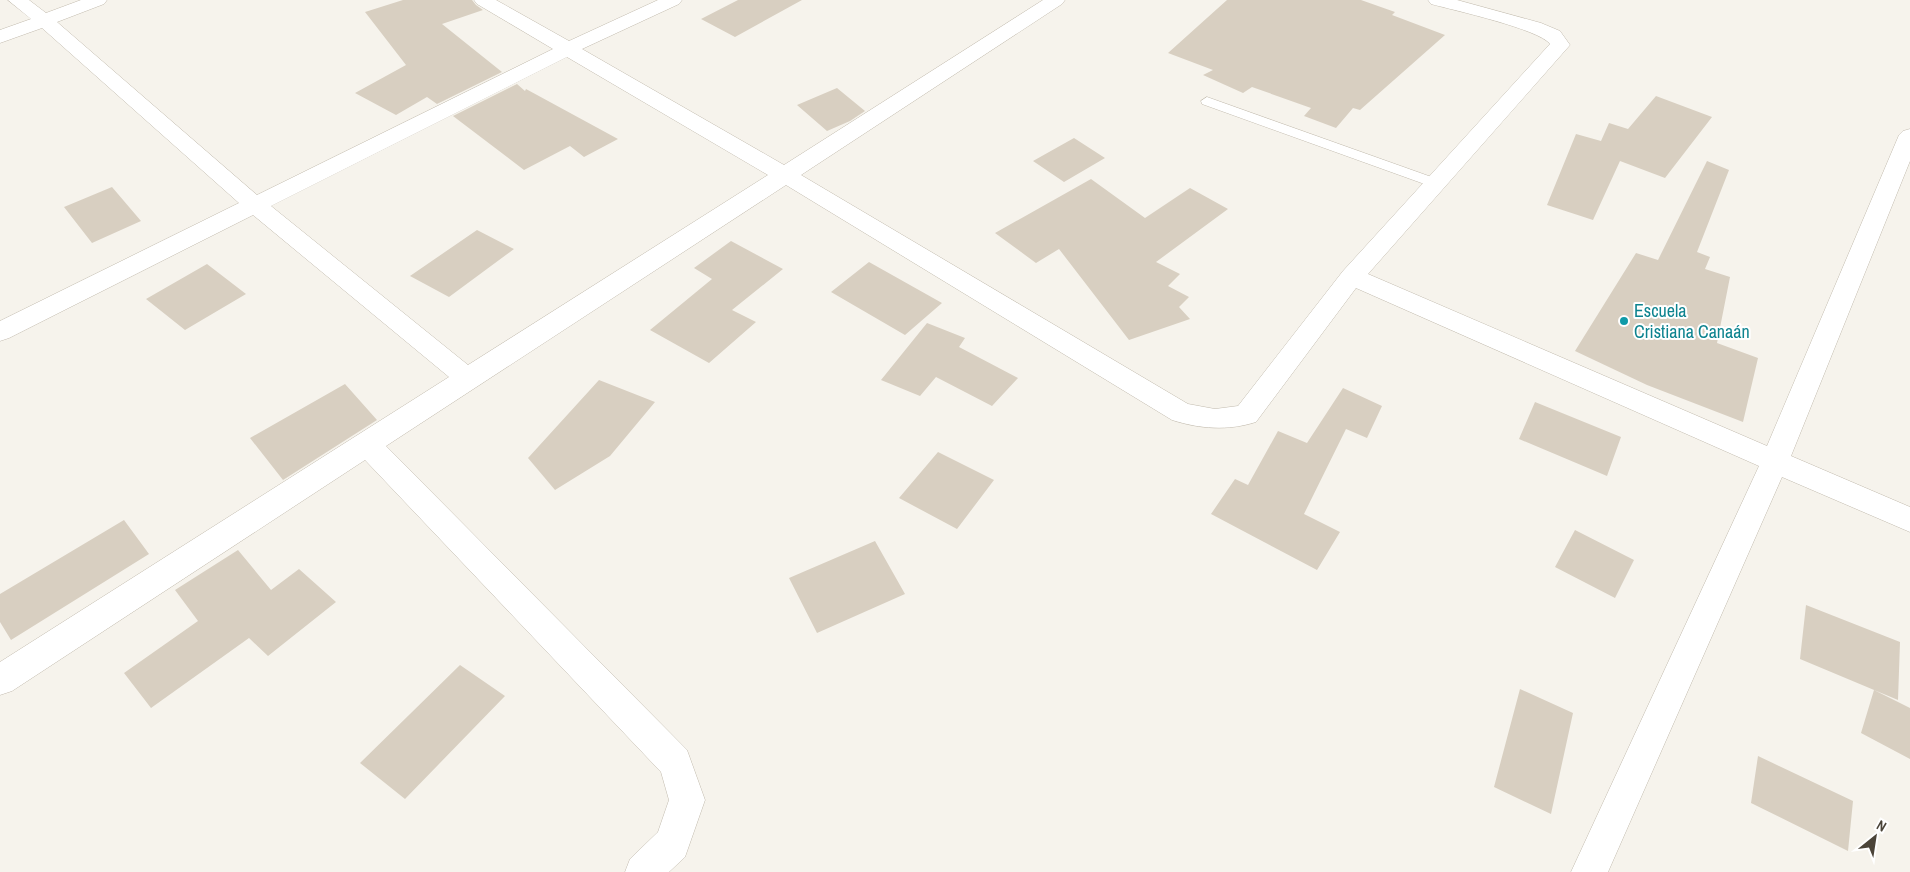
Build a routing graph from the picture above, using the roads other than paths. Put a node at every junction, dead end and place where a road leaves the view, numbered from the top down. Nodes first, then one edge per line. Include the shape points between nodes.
1 (17, 0) edge
2 (98, 0) edge
3 (484, 0) edge
4 (673, 0) edge
5 (1056, 0) edge
6 (1437, 0) edge
7 (44, 20) junction
8 (0, 37) edge
9 (568, 49) junction
10 (1207, 102) dead end
11 (1910, 135) edge
12 (785, 174) junction
13 (1434, 183) junction
14 (255, 205) junction
15 (1352, 277) junction
16 (0, 332) edge
17 (468, 379) junction
18 (366, 444) junction
19 (1775, 461) junction
20 (1910, 520) edge
21 (0, 680) edge
22 (643, 872) edge
23 (1589, 872) edge

1 - 7 street
2 - 7 street
3 - 9 street
4 - 9 street
5 - 12 street
6 - 13 street via 1534,27 1553,35 1560,45
7 - 8 street
7 - 14 street
9 - 12 street
9 - 14 street
10 - 13 lane
11 - 19 street
12 - 15 street via 1182,412 1215,420 1246,415
12 - 17 street
13 - 15 street
14 - 16 street
14 - 17 street
15 - 19 street
17 - 18 street
18 - 21 street
18 - 22 street via 675,762 687,800 672,844
19 - 20 street
19 - 23 street

